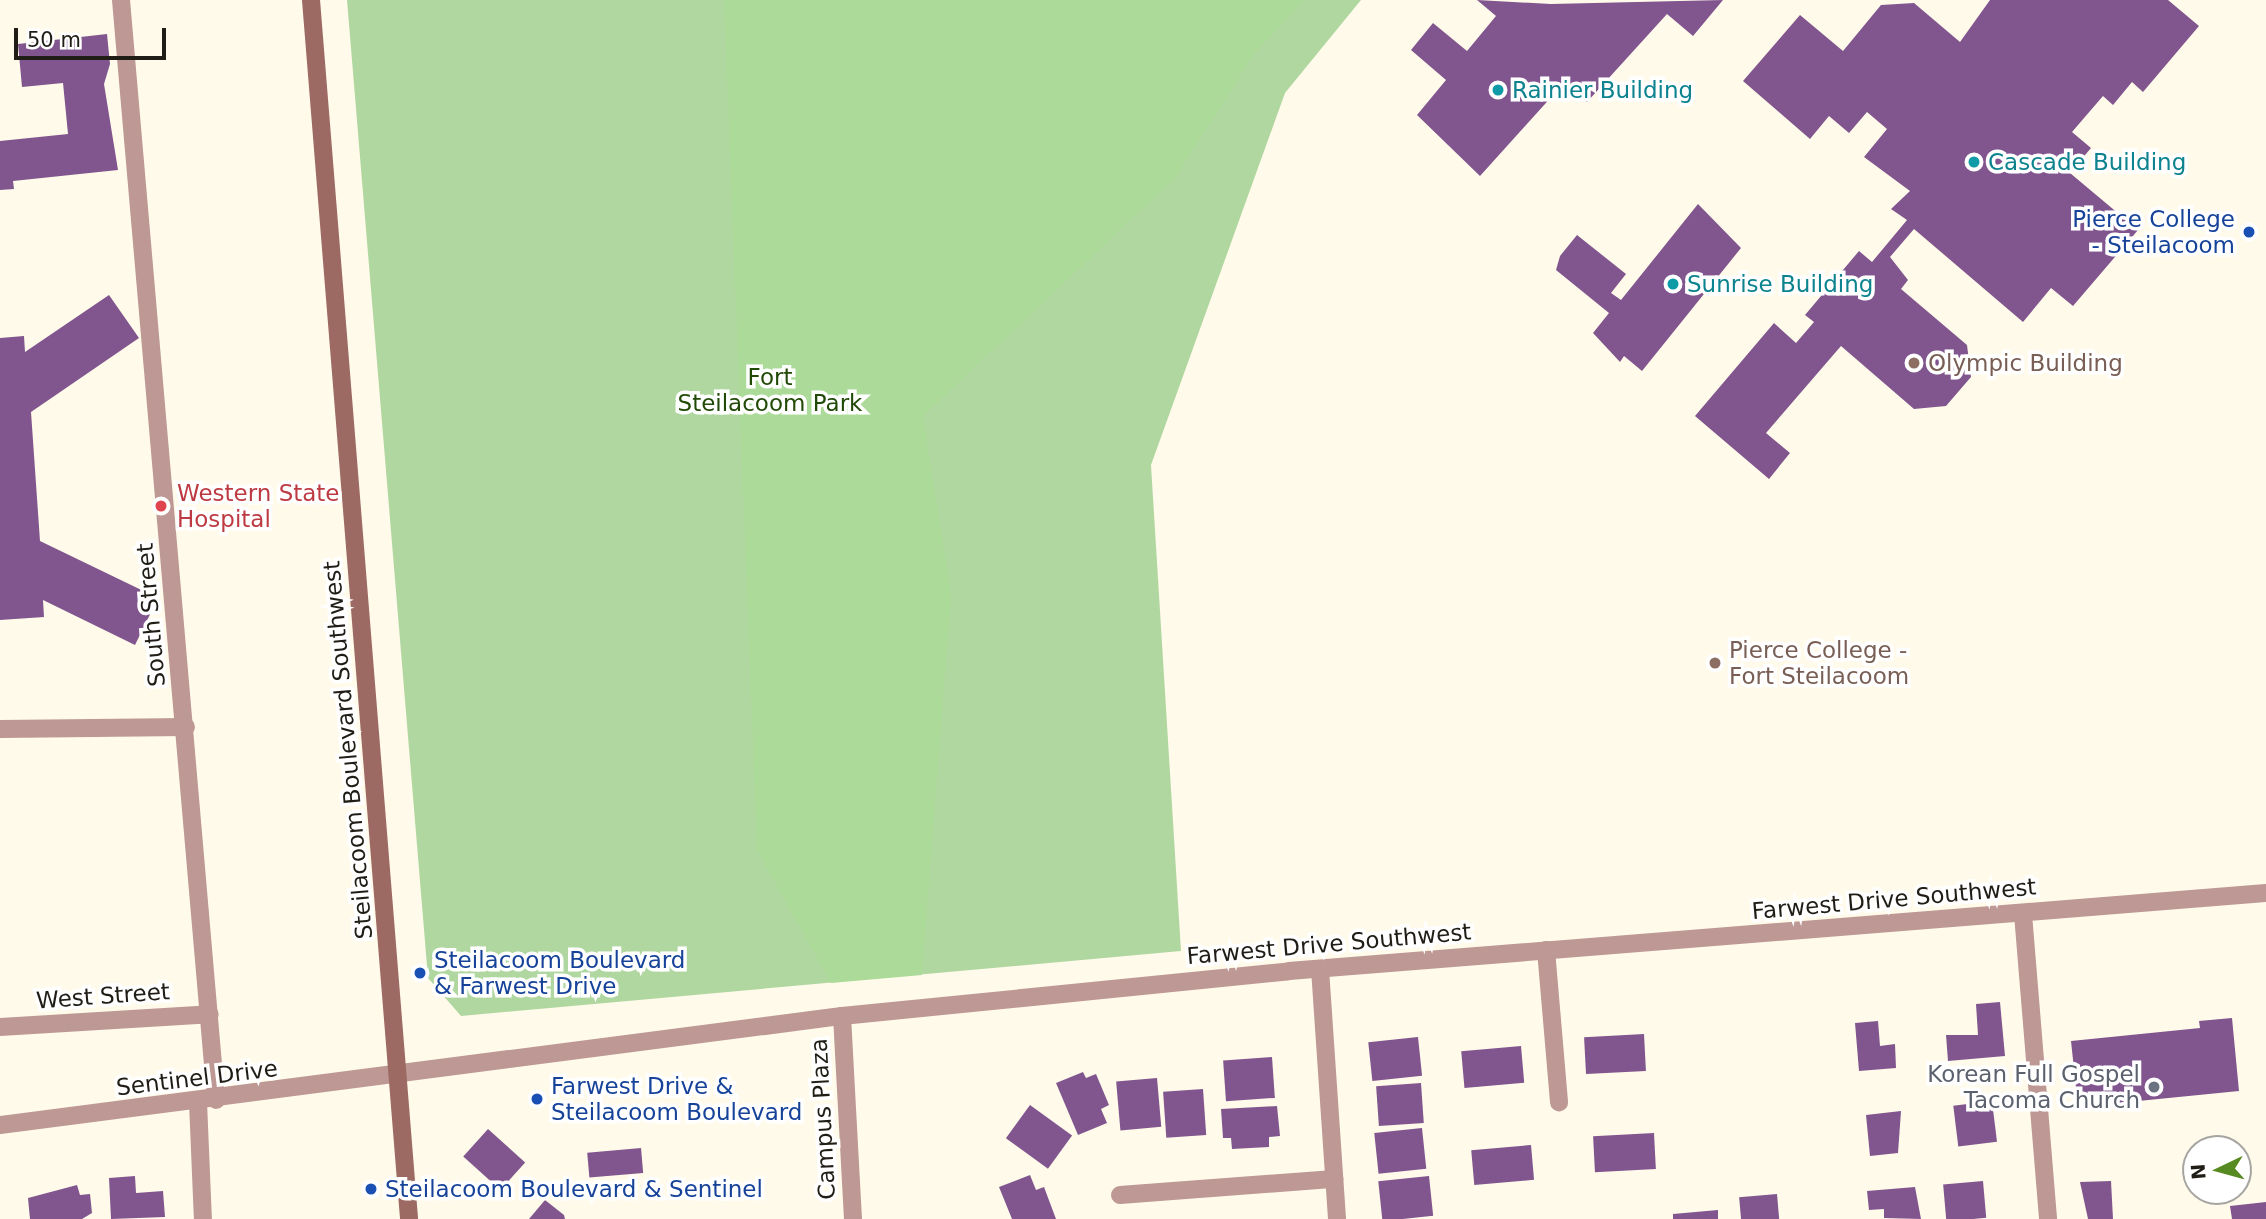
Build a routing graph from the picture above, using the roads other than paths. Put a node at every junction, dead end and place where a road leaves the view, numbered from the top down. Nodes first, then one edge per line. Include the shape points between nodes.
1 (121, 0) edge
2 (311, 0) edge
3 (186, 727) junction
4 (0, 729) edge
5 (2266, 893) edge
6 (2023, 914) junction
7 (1546, 950) junction
8 (1321, 969) junction
9 (210, 1014) junction
10 (842, 1016) junction
11 (0, 1027) edge
12 (400, 1078) junction
13 (216, 1100) junction
14 (198, 1102) junction
15 (1559, 1102) dead end
16 (0, 1125) edge
17 (1334, 1179) junction
18 (1120, 1195) dead end
19 (203, 1219) edge
20 (409, 1219) edge
21 (853, 1219) edge
22 (1337, 1219) edge
23 (2048, 1219) edge

1 - 3 street, South Street
2 - 12 main road, Steilacoom Boulevard Southwest
3 - 4 street
3 - 9 street, South Street
5 - 6 street, Farwest Drive Southwest
6 - 7 street, Farwest Drive Southwest
6 - 23 street
7 - 8 street, Farwest Drive Southwest
7 - 15 street
8 - 10 street, Farwest Drive Southwest
8 - 17 street
9 - 11 street, West Street
9 - 13 street, South Street
10 - 12 street, Farwest Drive Southwest
10 - 21 street, Campus Plaza
12 - 13 street, Sentinel Drive
12 - 20 main road, Steilacoom Boulevard Southwest
13 - 14 street, Sentinel Drive
14 - 16 street, Sentinel Drive
14 - 19 street
17 - 18 street
17 - 22 street

